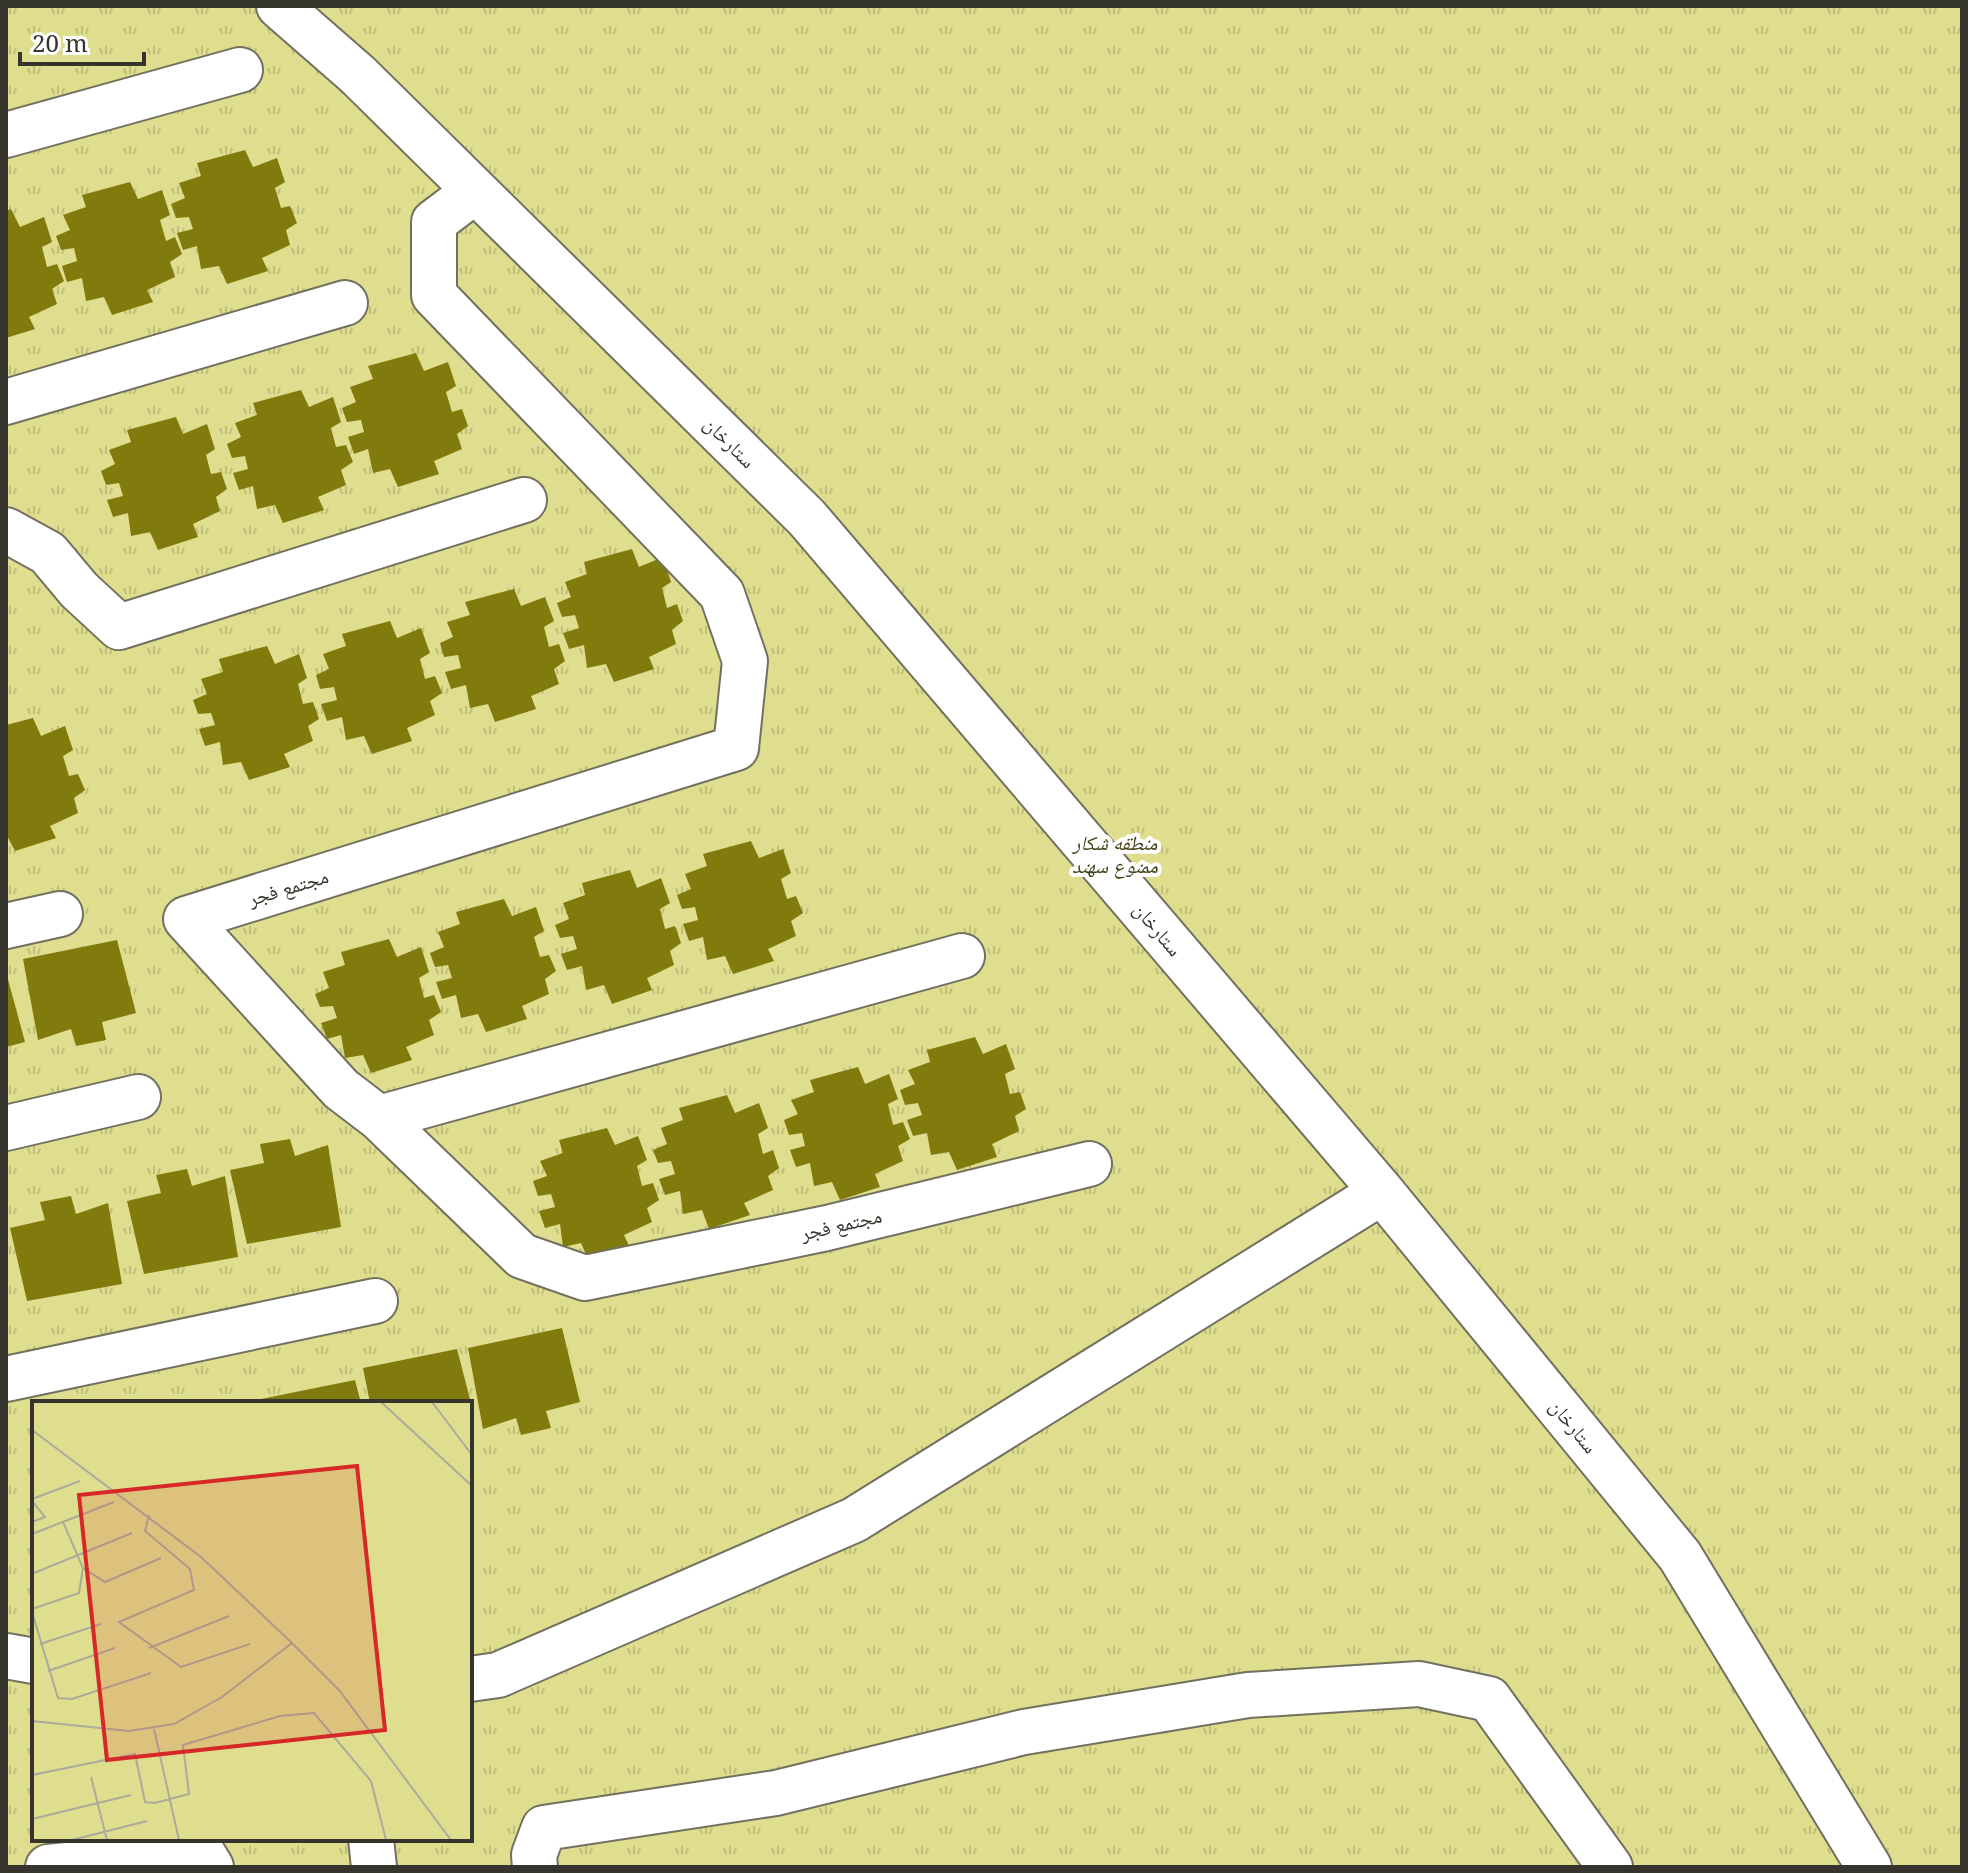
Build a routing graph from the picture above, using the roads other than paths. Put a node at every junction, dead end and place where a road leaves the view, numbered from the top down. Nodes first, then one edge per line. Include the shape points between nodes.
1 (279, 6) edge
2 (240, 70) dead end
3 (6, 135) edge
4 (475, 191) junction
5 (345, 303) dead end
6 (6, 402) edge
7 (524, 500) dead end
8 (6, 530) edge
9 (60, 914) dead end
10 (6, 926) edge
11 (962, 956) dead end
12 (138, 1097) dead end
13 (379, 1118) junction
14 (6, 1128) edge
15 (1089, 1164) dead end
16 (1382, 1192) junction
17 (375, 1301) dead end
18 (6, 1379) edge
19 (6, 1656) edge
20 (32, 1661) edge
21 (472, 1679) edge
22 (371, 1841) edge
23 (48, 1867) edge
24 (211, 1867) edge
25 (374, 1867) edge
26 (535, 1867) edge
27 (1610, 1867) edge
28 (1869, 1867) edge

1 - 4 street, ستارخان via 358,75
2 - 3 street
4 - 13 street, مجتمع فجر via 434,222 434,295 722,594 745,661 736,748 186,919 341,1089
4 - 16 street, ستارخان via 807,518
5 - 6 street
7 - 8 street via 119,627 48,553
9 - 10 street
11 - 13 street
12 - 14 street
13 - 15 street, مجتمع فجر via 522,1256 585,1278 827,1228
16 - 21 street via 854,1520 498,1675
16 - 28 street, ستارخان via 1680,1556
17 - 18 street
19 - 20 street
22 - 25 street
23 - 24 street via 203,1854
26 - 27 street via 544,1828 776,1793 1024,1732 1248,1695 1419,1684 1489,1699

